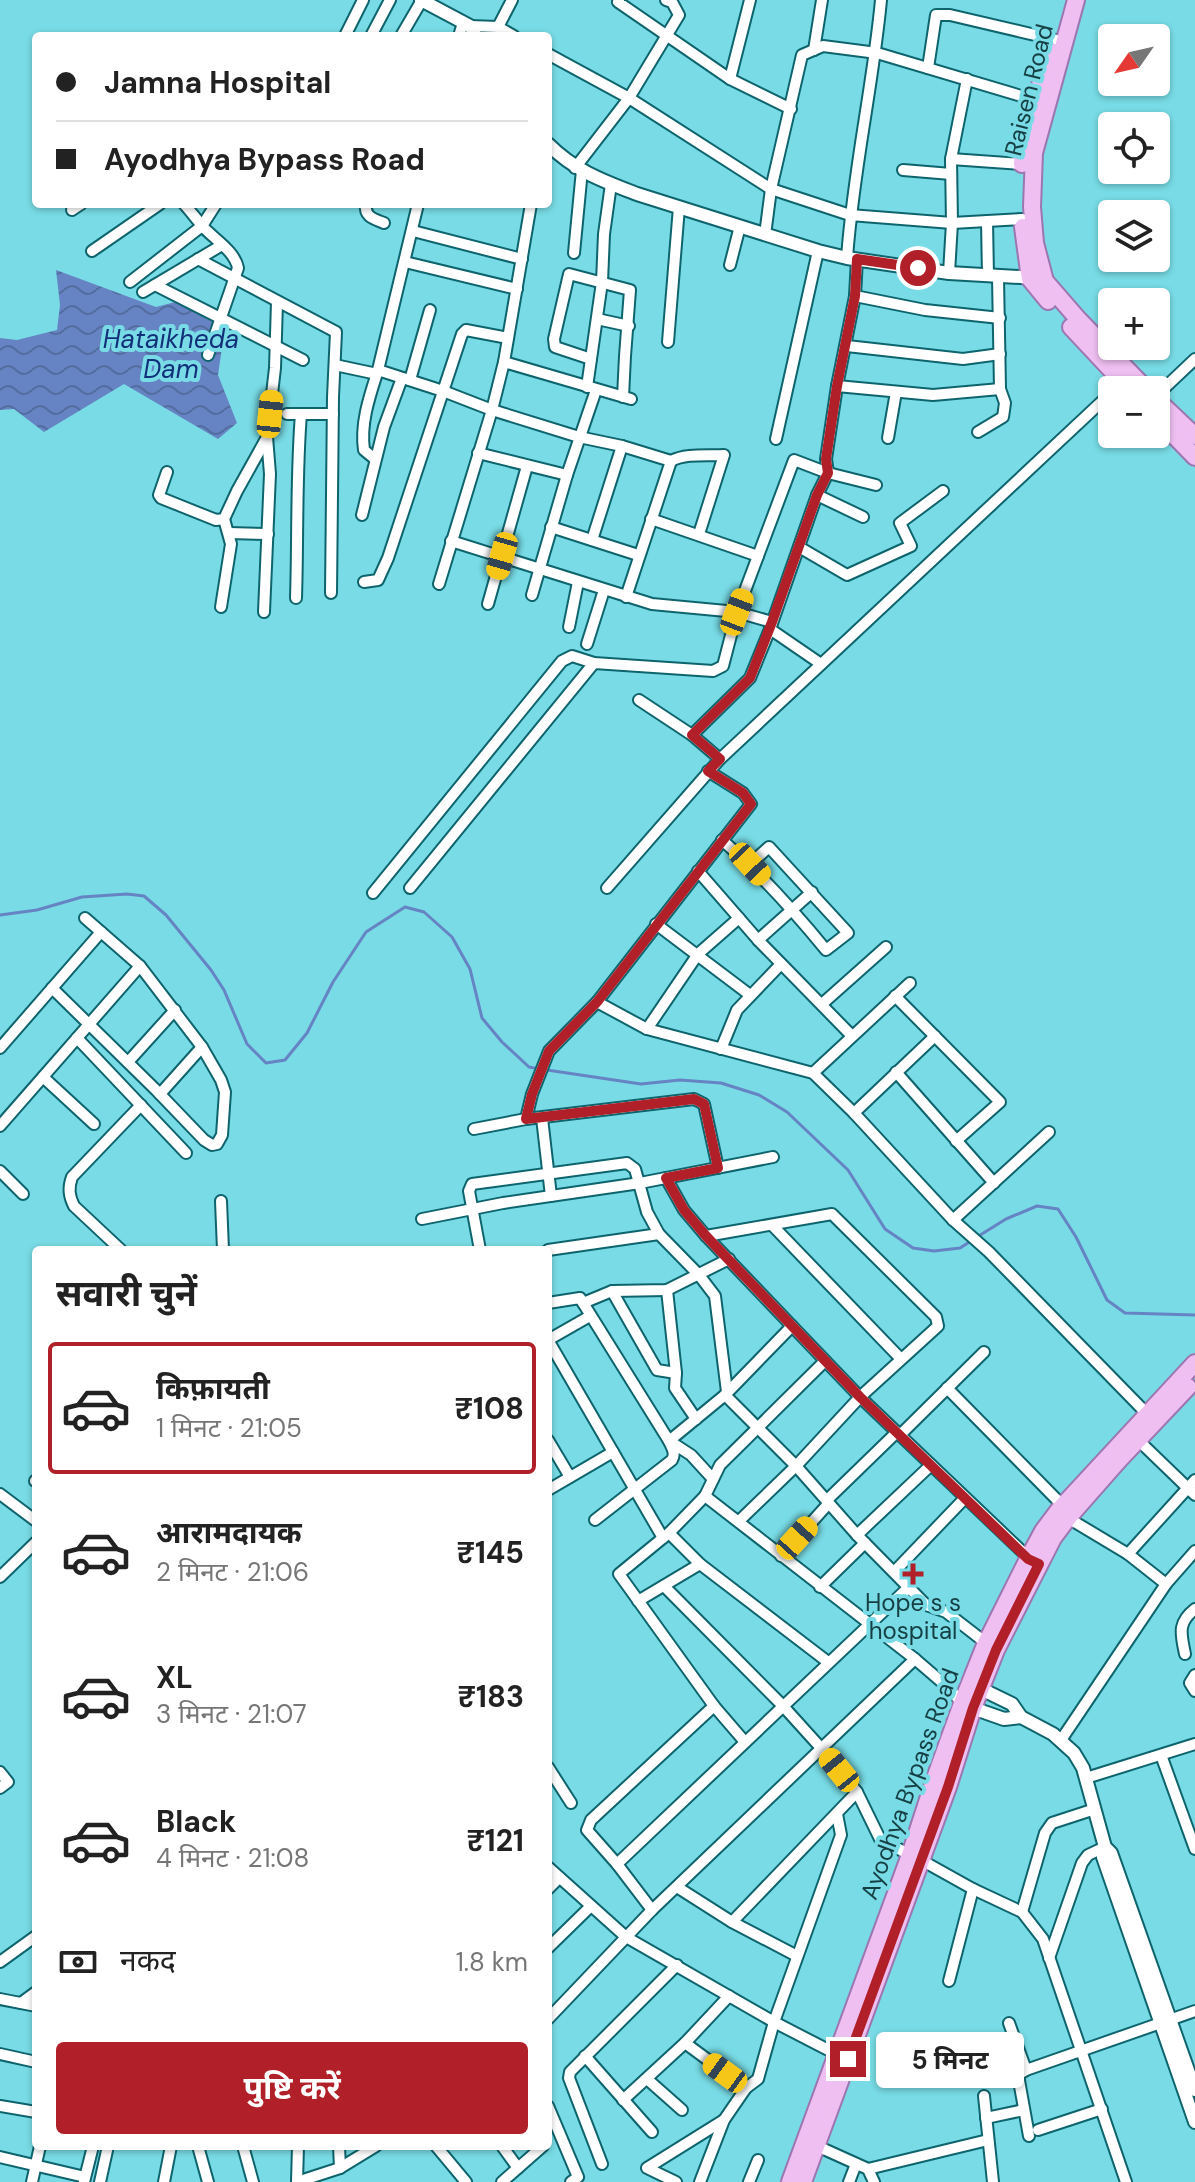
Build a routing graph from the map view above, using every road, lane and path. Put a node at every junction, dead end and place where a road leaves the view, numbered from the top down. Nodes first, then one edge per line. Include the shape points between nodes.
1 (363, 0) edge
2 (390, 0) edge
3 (512, 0) edge
4 (619, 0) edge
5 (666, 0) edge
6 (750, 0) edge
7 (822, 0) edge
8 (881, 0) edge
9 (1066, 0) edge
10 (1076, 0) edge
11 (424, 1) edge
12 (498, 27) junction
13 (470, 28) edge
14 (347, 32) edge
15 (373, 32) edge
16 (404, 32) edge
17 (507, 32) edge
18 (668, 35) junction
19 (1060, 41) junction
20 (814, 50) junction
21 (877, 53) junction
22 (552, 56) edge
23 (928, 68) junction
24 (730, 79) junction
25 (967, 79) junction
26 (629, 98) junction
27 (1041, 102) junction
28 (791, 109) junction
29 (552, 148) edge
30 (951, 159) junction
31 (1022, 164) junction
32 (579, 169) junction
33 (903, 170) dead end
34 (951, 174) junction
35 (611, 184) junction
36 (771, 189) junction
37 (679, 207) junction
38 (154, 208) edge
39 (187, 208) edge
40 (213, 208) edge
41 (366, 208) edge
42 (417, 208) edge
43 (530, 208) edge
44 (850, 215) junction
45 (1022, 219) junction
46 (987, 221) junction
47 (384, 223) dead end
48 (952, 223) junction
49 (202, 226) junction
50 (740, 226) junction
51 (413, 231) junction
52 (765, 235) junction
53 (222, 245) junction
54 (92, 251) dead end
55 (818, 251) junction
56 (574, 253) dead end
57 (852, 258) junction
58 (198, 259) junction
59 (522, 259) junction
60 (405, 262) junction
61 (730, 265) dead end
62 (949, 273) junction
63 (993, 276) junction
64 (235, 278) junction
65 (1037, 278) junction
66 (130, 282) dead end
67 (602, 282) junction
68 (155, 285) junction
69 (517, 289) junction
70 (143, 292) dead end
71 (855, 296) junction
72 (277, 302) junction
73 (430, 310) dead end
74 (1000, 318) junction
75 (221, 319) junction
76 (597, 319) junction
77 (629, 326) junction
78 (508, 338) junction
79 (668, 342) dead end
80 (847, 346) junction
81 (276, 347) junction
82 (1000, 354) junction
83 (208, 355) dead end
84 (591, 359) junction
85 (1195, 359) edge
86 (303, 360) dead end
87 (504, 362) junction
88 (335, 365) junction
89 (378, 372) junction
90 (1115, 376) edge
91 (406, 379) junction
92 (1170, 383) edge
93 (837, 386) junction
94 (592, 389) junction
95 (1000, 389) junction
96 (443, 391) junction
97 (896, 392) junction
98 (1098, 408) edge
99 (492, 410) junction
100 (1170, 411) edge
101 (287, 414) dead end
102 (301, 414) junction
103 (333, 414) junction
104 (1170, 431) edge
105 (978, 432) dead end
106 (1195, 436) edge
107 (267, 437) junction
108 (579, 437) junction
109 (888, 438) dead end
110 (776, 439) dead end
111 (622, 446) junction
112 (478, 453) junction
113 (1195, 457) edge
114 (375, 459) junction
115 (671, 461) junction
116 (527, 466) junction
117 (167, 472) dead end
118 (828, 473) junction
119 (567, 475) junction
120 (876, 485) dead end
121 (943, 491) dead end
122 (817, 495) junction
123 (362, 515) dead end
124 (863, 517) dead end
125 (224, 519) junction
126 (651, 519) junction
127 (551, 527) junction
128 (229, 533) junction
129 (268, 534) junction
130 (699, 534) junction
131 (592, 540) junction
132 (451, 541) junction
133 (799, 547) junction
134 (638, 555) junction
135 (502, 556) junction
136 (758, 556) junction
137 (538, 569) junction
138 (364, 582) dead end
139 (578, 582) junction
140 (439, 584) dead end
141 (604, 590) junction
142 (331, 593) dead end
143 (532, 595) dead end
144 (626, 597) junction
145 (296, 598) dead end
146 (488, 604) dead end
147 (221, 607) dead end
148 (264, 612) dead end
149 (737, 612) junction
150 (771, 626) junction
151 (569, 627) dead end
152 (587, 644) dead end
153 (594, 663) junction
154 (821, 664) junction
155 (639, 700) dead end
156 (692, 735) junction
157 (720, 759) junction
158 (708, 771) junction
159 (722, 840) junction
160 (750, 864) junction
161 (698, 871) junction
162 (410, 888) dead end
163 (607, 888) dead end
164 (812, 892) junction
165 (373, 893) dead end
166 (793, 910) junction
167 (85, 918) dead end
168 (739, 918) junction
169 (656, 924) junction
170 (101, 932) junction
171 (758, 940) junction
172 (886, 947) dead end
173 (698, 954) junction
174 (781, 964) junction
175 (140, 966) junction
176 (910, 983) dead end
177 (52, 988) junction
178 (750, 995) junction
179 (895, 996) junction
180 (597, 1002) junction
181 (822, 1004) junction
182 (175, 1010) junction
183 (89, 1024) junction
184 (647, 1029) junction
185 (852, 1036) junction
186 (935, 1036) junction
187 (77, 1038) junction
188 (202, 1047) junction
189 (0, 1048) edge
190 (721, 1049) junction
191 (128, 1062) junction
192 (896, 1072) junction
193 (813, 1073) junction
194 (43, 1077) junction
195 (160, 1094) junction
196 (141, 1105) junction
197 (854, 1113) junction
198 (542, 1118) junction
199 (526, 1119) junction
200 (94, 1124) dead end
201 (0, 1126) edge
202 (474, 1129) dead end
203 (1049, 1132) dead end
204 (956, 1141) junction
205 (186, 1153) dead end
206 (773, 1157) dead end
207 (718, 1168) junction
208 (0, 1171) edge
209 (549, 1174) junction
210 (666, 1178) junction
211 (501, 1180) junction
212 (640, 1183) junction
213 (994, 1183) junction
214 (23, 1194) dead end
215 (551, 1196) junction
216 (221, 1201) dead end
217 (503, 1203) junction
218 (473, 1208) junction
219 (422, 1219) dead end
220 (953, 1220) junction
221 (772, 1225) junction
222 (659, 1234) junction
223 (706, 1236) junction
224 (117, 1246) edge
225 (223, 1246) edge
226 (479, 1246) edge
227 (552, 1249) edge
228 (729, 1259) junction
229 (699, 1275) junction
230 (667, 1290) junction
231 (612, 1291) junction
232 (552, 1302) edge
233 (583, 1303) junction
234 (590, 1316) junction
235 (792, 1326) junction
236 (552, 1338) edge
237 (552, 1347) edge
238 (984, 1352) dead end
239 (901, 1359) junction
240 (825, 1361) junction
241 (1195, 1363) edge
242 (676, 1373) junction
243 (947, 1388) junction
244 (1191, 1389) edge
245 (726, 1393) junction
246 (860, 1397) junction
247 (1151, 1418) junction
248 (696, 1419) junction
249 (758, 1429) junction
250 (898, 1434) junction
251 (1134, 1436) junction
252 (673, 1443) junction
253 (552, 1447) edge
254 (613, 1452) junction
255 (931, 1465) junction
256 (796, 1466) junction
257 (570, 1477) junction
258 (713, 1479) junction
259 (552, 1488) edge
260 (634, 1488) junction
261 (1192, 1488) edge
262 (705, 1496) junction
263 (965, 1498) junction
264 (2, 1499) edge
265 (828, 1502) junction
266 (1065, 1512) junction
267 (32, 1518) edge
268 (595, 1520) dead end
269 (739, 1521) junction
270 (666, 1535) junction
271 (861, 1539) junction
272 (32, 1546) edge
273 (1195, 1551) edge
274 (1128, 1554) junction
275 (781, 1556) junction
276 (1034, 1561) junction
277 (700, 1564) junction
278 (894, 1572) junction
279 (0, 1577) edge
280 (1166, 1584) junction
281 (664, 1586) junction
282 (820, 1587) junction
283 (909, 1587) junction
284 (638, 1601) junction
285 (1195, 1609) edge
286 (870, 1623) junction
287 (986, 1643) junction
288 (1185, 1654) dead end
289 (915, 1659) junction
290 (828, 1662) junction
291 (1195, 1675) edge
292 (976, 1686) junction
293 (951, 1690) junction
294 (1195, 1691) edge
295 (714, 1706) junction
296 (783, 1706) junction
297 (967, 1706) junction
298 (1021, 1717) junction
299 (1061, 1740) junction
300 (745, 1742) junction
301 (1195, 1744) edge
302 (821, 1748) junction
303 (1161, 1755) junction
304 (0, 1772) edge
305 (552, 1773) edge
306 (1086, 1778) junction
307 (0, 1788) edge
308 (857, 1792) junction
309 (571, 1803) dead end
310 (1095, 1809) junction
311 (1195, 1809) edge
312 (837, 1814) junction
313 (1183, 1814) junction
314 (1105, 1847) junction
315 (1195, 1849) edge
316 (916, 1858) junction
317 (617, 1864) junction
318 (552, 1871) edge
319 (559, 1878) junction
320 (552, 1885) edge
321 (677, 1887) junction
322 (973, 1889) junction
323 (591, 1906) junction
324 (652, 1910) junction
325 (1022, 1912) junction
326 (732, 1922) junction
327 (626, 1937) junction
328 (32, 1939) edge
329 (552, 1944) edge
330 (797, 1956) junction
331 (1049, 1958) junction
332 (0, 1962) edge
333 (677, 1965) junction
334 (949, 1981) dead end
335 (32, 1995) edge
336 (729, 1996) junction
337 (0, 1999) edge
338 (21, 2003) junction
339 (32, 2005) edge
340 (1195, 2011) edge
341 (552, 2015) edge
342 (774, 2022) junction
343 (1166, 2022) junction
344 (1009, 2023) dead end
345 (685, 2043) junction
346 (1080, 2050) junction
347 (0, 2054) edge
348 (585, 2056) junction
349 (842, 2056) junction
350 (32, 2061) edge
351 (1026, 2070) junction
352 (647, 2079) junction
353 (746, 2088) junction
354 (1195, 2090) edge
355 (984, 2096) dead end
356 (623, 2100) junction
357 (0, 2106) edge
358 (1102, 2109) junction
359 (682, 2110) dead end
360 (1024, 2110) junction
361 (32, 2111) edge
362 (552, 2115) edge
363 (986, 2118) junction
364 (724, 2120) junction
365 (1195, 2122) edge
366 (560, 2132) junction
367 (652, 2132) dead end
368 (552, 2139) edge
369 (988, 2140) junction
370 (817, 2146) junction
371 (39, 2150) edge
372 (92, 2150) edge
373 (107, 2150) edge
374 (170, 2150) edge
375 (199, 2150) edge
376 (244, 2150) edge
377 (298, 2150) edge
378 (339, 2150) edge
379 (369, 2150) edge
380 (439, 2150) edge
381 (505, 2150) edge
382 (538, 2150) edge
383 (0, 2157) edge
384 (758, 2160) dead end
385 (36, 2164) junction
386 (602, 2164) dead end
387 (856, 2164) junction
388 (340, 2168) junction
389 (518, 2168) junction
390 (868, 2169) junction
391 (84, 2180) edge
392 (573, 2181) edge
393 (32, 2182) edge
394 (100, 2182) edge
395 (164, 2182) edge
396 (208, 2182) edge
397 (253, 2182) edge
398 (299, 2182) edge
399 (466, 2182) edge
400 (502, 2182) edge
401 (676, 2182) edge
402 (700, 2182) edge
403 (749, 2182) edge
404 (790, 2182) edge
405 (803, 2182) edge
406 (849, 2182) edge
407 (874, 2182) edge
408 (993, 2182) edge
409 (1126, 2182) edge

1 - 14 street
2 - 15 street
3 - 12 street
4 - 18 street
5 - 18 street via 679,15
6 - 24 street
7 - 20 street
8 - 21 street
9 - 19 main road, Raisen Road
10 - 19 main road, Raisen Road
11 - 13 street
11 - 16 street
12 - 13 street
12 - 17 street
18 - 24 street
18 - 26 street
19 - 23 street via 936,15
19 - 27 main road, Raisen Road
20 - 21 street via 823,46
20 - 28 street via 802,55
21 - 23 street
21 - 44 street
22 - 26 street
23 - 25 street
24 - 28 street
25 - 27 street
25 - 30 street
26 - 32 street
26 - 36 street
27 - 31 main road, Raisen Road
27 - 65 main road, Raisen Road via 1032,207
28 - 36 street
29 - 32 street
30 - 31 street
30 - 34 street
31 - 45 main road, Raisen Road
32 - 35 street
32 - 56 street
33 - 34 street
34 - 48 street
35 - 37 street
35 - 67 street
36 - 44 street
36 - 52 street
37 - 50 street
37 - 79 street
38 - 54 street
39 - 49 street
40 - 49 street
41 - 47 street via 371,218
42 - 51 street
43 - 59 street
44 - 48 street
44 - 57 street
45 - 46 street
45 - 65 main road, Raisen Road via 1024,245
46 - 48 street
46 - 63 street
48 - 62 street
49 - 53 street
49 - 66 street
50 - 52 street
50 - 61 street
51 - 59 street
51 - 60 street
52 - 55 street
53 - 58 street
53 - 64 street via 237,261
55 - 57 street
55 - 110 street
57 - 62 street
57 - 71 street
58 - 64 street
58 - 68 street
59 - 69 street
60 - 69 street
60 - 89 street
62 - 63 street
63 - 65 street
63 - 74 street
64 - 72 street
64 - 75 street
65 - 90 main road, Raisen Road via 1078,319
67 - 76 street
67 - 77 street via 630,290
67 - 84 street via 569,274 554,339 555,347
68 - 70 street
68 - 75 street
69 - 78 street
71 - 74 street
71 - 80 street
72 - 81 street
72 - 88 street via 336,332
73 - 91 street
74 - 82 street
75 - 81 street
75 - 83 street
76 - 77 street
76 - 84 street
77 - 94 street via 627,398
78 - 87 street
78 - 96 street via 466,330
80 - 82 street via 963,359
80 - 93 street
81 - 86 street
81 - 107 street
82 - 95 street
84 - 94 street
85 - 92 street
87 - 94 street
87 - 99 street
88 - 89 street
88 - 103 street
89 - 91 street
89 - 114 street via 363,439 364,450
91 - 96 street
91 - 114 street
93 - 97 street
93 - 118 street
94 - 108 street
95 - 97 street via 933,395
95 - 105 street via 1003,417
96 - 99 street
96 - 138 street via 388,558 378,580
97 - 109 street
98 - 154 street
99 - 108 street
99 - 112 street
100 - 106 main road
101 - 102 street
102 - 103 street
102 - 145 street
103 - 142 street
104 - 113 main road
107 - 125 street
107 - 129 street
108 - 111 street
108 - 119 street
111 - 115 street
111 - 131 street
112 - 116 street
112 - 132 street
114 - 123 street
115 - 126 street
115 - 130 street via 724,455
116 - 119 street
116 - 135 street
117 - 125 street via 161,498
118 - 120 street
118 - 122 street
118 - 136 street via 794,460
119 - 127 street
121 - 133 street via 900,523 911,546 847,575
122 - 124 street
122 - 133 street
125 - 128 street
126 - 130 street
126 - 134 street
127 - 131 street
127 - 137 street
128 - 129 street
128 - 147 street
129 - 148 street
130 - 136 street
131 - 134 street
132 - 135 street
132 - 140 street
133 - 150 street
134 - 144 street
135 - 137 street
135 - 146 street
136 - 149 street
137 - 139 street
137 - 143 street
139 - 141 street
139 - 151 street
141 - 144 street
141 - 152 street
144 - 149 street
149 - 150 street
149 - 153 street via 723,666 713,671
150 - 154 street
150 - 156 street via 750,678
153 - 162 street
153 - 165 street via 572,656 562,661
154 - 157 street
155 - 156 street
156 - 157 street
157 - 158 street
158 - 159 street via 751,804
158 - 163 street
159 - 160 street
159 - 161 street
160 - 164 street via 769,847
160 - 166 street
161 - 168 street
161 - 169 street
164 - 166 street
164 - 166 street via 848,933 826,950
166 - 171 street
167 - 170 street
168 - 171 street
168 - 173 street
169 - 173 street
169 - 180 street
170 - 175 street
170 - 177 street
171 - 174 street
172 - 181 street
173 - 178 street
173 - 184 street
174 - 178 street
174 - 181 street
175 - 182 street
175 - 183 street
176 - 179 street
177 - 183 street
177 - 189 street
178 - 190 street via 737,1010
179 - 185 street
179 - 186 street
180 - 184 street
180 - 199 street via 549,1051
181 - 185 street
182 - 188 street
182 - 191 street
183 - 187 street
183 - 191 street
184 - 190 street
185 - 193 street
186 - 192 street
186 - 204 street via 1000,1102
187 - 194 street
187 - 196 street
188 - 195 street
188 - 195 street via 225,1092 220,1141 212,1145 204,1140
190 - 193 street
191 - 195 street
192 - 197 street
192 - 204 street
193 - 197 street
194 - 200 street
194 - 201 street
196 - 205 street
196 - 224 street via 72,1177 69,1187 74,1206
197 - 220 street
198 - 199 street
198 - 207 street via 694,1099 704,1104
198 - 209 street
199 - 202 street
203 - 213 street
204 - 213 street
206 - 207 street
207 - 210 street
208 - 214 street
209 - 211 street
209 - 212 street via 627,1163
209 - 215 street
210 - 212 street
210 - 223 street
211 - 217 street
211 - 218 street via 472,1184
212 - 215 street
212 - 222 street
213 - 220 street
215 - 217 street
216 - 225 street
217 - 218 street
218 - 219 street
218 - 226 street
220 - 247 street
221 - 223 street
221 - 239 street
221 - 239 street via 832,1214 936,1317 938,1326
222 - 227 street
222 - 229 street
223 - 228 street
228 - 229 street
228 - 235 street
229 - 230 street
229 - 245 street via 715,1296
230 - 231 street
230 - 242 street
231 - 233 street
231 - 242 street via 657,1370
232 - 233 street via 580,1298
233 - 234 street
234 - 236 street
234 - 252 street
235 - 240 street
235 - 245 street
237 - 254 street
238 - 243 street
239 - 246 street
240 - 246 street
240 - 249 street
241 - 247 main road, Ayodhya Bypass Road
242 - 248 street via 675,1388
243 - 250 street
243 - 266 street
244 - 247 main road, Ayodhya Bypass Road
245 - 248 street
245 - 249 street
246 - 250 street
246 - 256 street
247 - 251 main road, Ayodhya Bypass Road
248 - 252 street
249 - 256 street
249 - 258 street via 720,1465
250 - 255 street
250 - 265 street
251 - 261 street
251 - 266 main road, Ayodhya Bypass Road
252 - 258 street
252 - 260 street via 672,1460
253 - 257 street
254 - 257 street
254 - 260 street
255 - 263 street
255 - 271 street
256 - 265 street
256 - 269 street
257 - 259 street
258 - 262 street
260 - 268 street
260 - 270 street
261 - 274 street
262 - 269 street
262 - 270 street
263 - 276 street
263 - 278 street
264 - 267 street
265 - 271 street
265 - 275 street
266 - 274 street
266 - 276 main road, Ayodhya Bypass Road via 1043,1531
269 - 275 street
270 - 277 street
270 - 284 street via 619,1574
271 - 278 street
271 - 282 street
272 - 279 street
273 - 280 street
274 - 280 street
275 - 282 street
276 - 287 main road, Ayodhya Bypass Road
276 - 292 main road, Ayodhya Bypass Road
277 - 281 street
277 - 290 street
278 - 283 street
280 - 299 street
281 - 284 street
281 - 296 street
282 - 286 street
283 - 286 street
283 - 287 street via 926,1605 946,1612
284 - 295 street
285 - 288 street via 1183,1622
286 - 289 street
286 - 290 street
287 - 292 main road, Ayodhya Bypass Road
289 - 293 street
289 - 302 street
290 - 296 street
291 - 294 street via 1190,1683
292 - 293 street
292 - 297 main road, Ayodhya Bypass Road
292 - 298 street via 1012,1704
293 - 297 street
295 - 300 street
295 - 317 street via 591,1820 587,1830
296 - 300 street
296 - 302 street
297 - 298 street via 1004,1719
297 - 316 main road, Ayodhya Bypass Road via 934,1781
298 - 299 street
299 - 306 street via 1079,1759
300 - 317 street
301 - 303 street
302 - 308 street
302 - 321 street
303 - 306 street
303 - 313 street
304 - 307 street via 8,1782
305 - 309 street
306 - 310 street
308 - 312 street
308 - 316 street via 880,1839
310 - 314 street
310 - 325 street via 1052,1823
311 - 313 street
312 - 326 street
312 - 330 street via 841,1835
313 - 315 street
314 - 331 street via 1082,1863
314 - 343 street
316 - 322 street
316 - 349 main road, Ayodhya Bypass Road
317 - 324 street
318 - 319 street
319 - 320 street
319 - 323 street
321 - 324 street
321 - 326 street
322 - 325 street
322 - 334 street
323 - 327 street
323 - 329 street
324 - 327 street
325 - 331 street via 1043,1939
326 - 330 street
327 - 333 street
327 - 341 street
328 - 332 street
330 - 342 street
331 - 346 street
333 - 336 street
333 - 348 street
335 - 338 street
336 - 342 street
336 - 345 street
337 - 338 street
338 - 339 street
340 - 343 street
342 - 349 street
342 - 353 street via 758,2079
343 - 346 street
343 - 354 street
343 - 365 street
344 - 351 street
345 - 352 street
345 - 353 street
346 - 351 street
346 - 358 street
347 - 350 street
348 - 356 street
348 - 386 street via 569,2078
349 - 370 main road, Ayodhya Bypass Road
349 - 404 main road, Ayodhya Bypass Road
351 - 360 street via 1018,2075
352 - 356 street
352 - 359 street
353 - 364 street
355 - 363 street
356 - 367 street
357 - 361 street
358 - 360 street via 1033,2133
358 - 409 street
360 - 363 street
362 - 366 street
363 - 369 street
364 - 401 street via 647,2168
364 - 402 street
366 - 368 street
366 - 392 street via 578,2177
369 - 390 street
369 - 408 street
370 - 387 street
370 - 405 main road, Ayodhya Bypass Road
371 - 385 street
372 - 391 street
373 - 394 street
374 - 395 street
375 - 396 street
376 - 397 street
377 - 398 street
378 - 388 street
379 - 388 street
380 - 399 street
381 - 389 street
382 - 389 street
383 - 385 street
384 - 403 street
385 - 391 street
385 - 393 street
387 - 390 street
387 - 406 street
388 - 398 street
389 - 400 street
390 - 407 street

